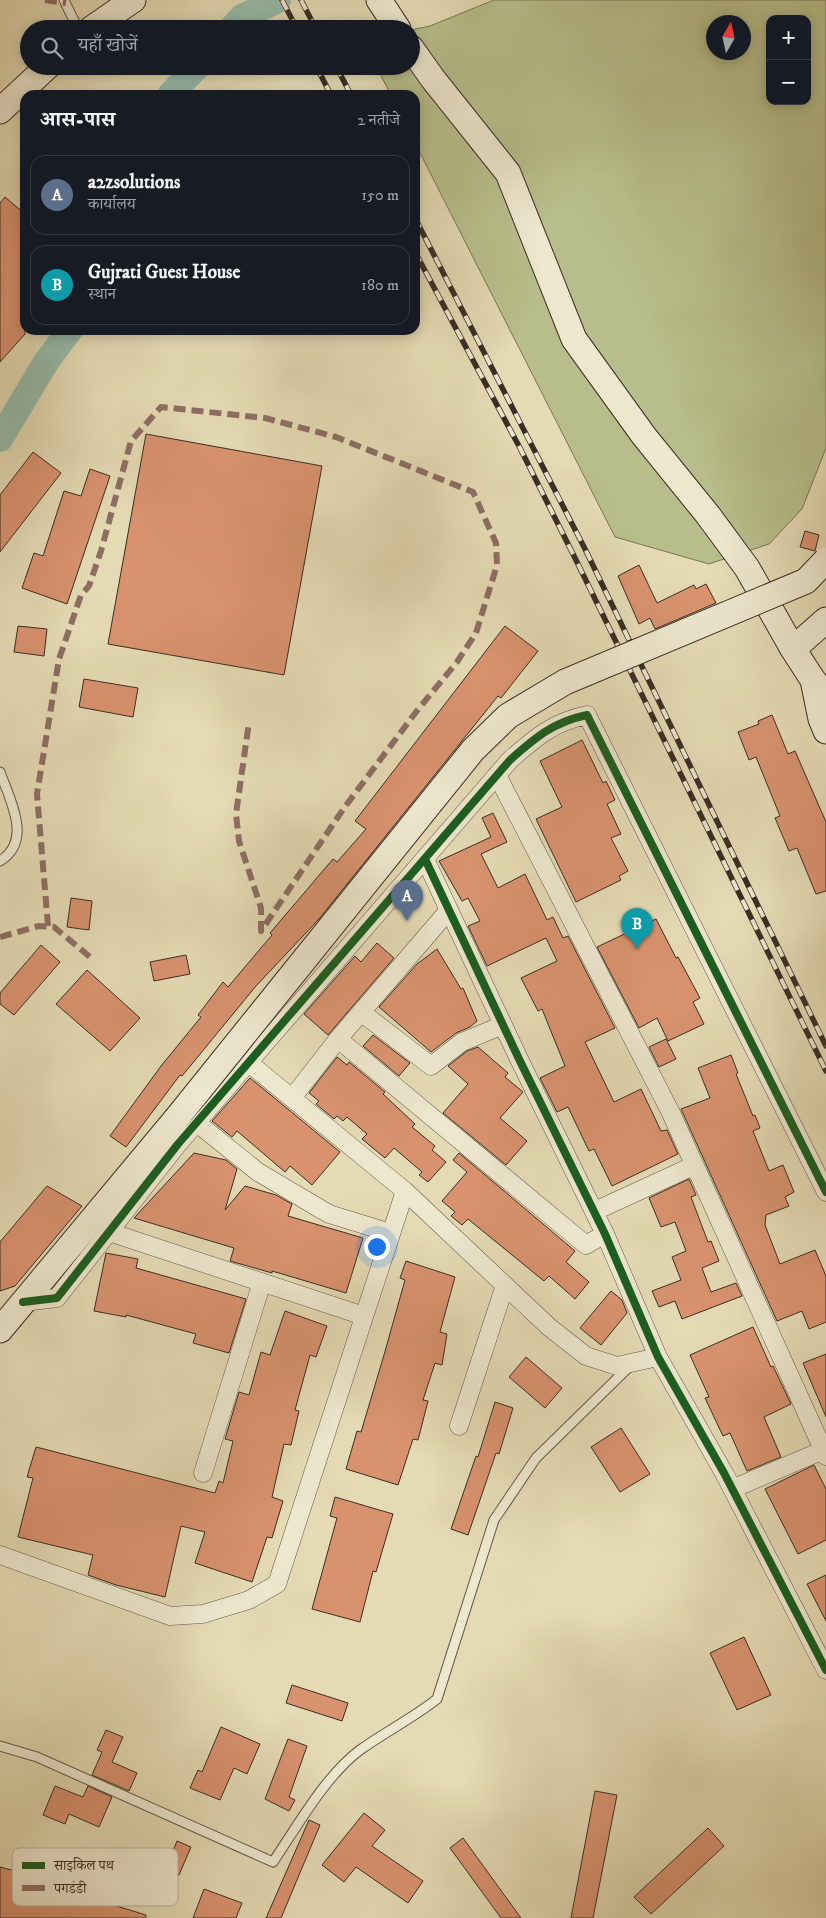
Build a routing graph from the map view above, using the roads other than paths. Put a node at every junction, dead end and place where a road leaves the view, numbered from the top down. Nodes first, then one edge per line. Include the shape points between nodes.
1 (64, 0) edge
2 (133, 0) edge
3 (379, 0) edge
4 (74, 20) edge
5 (104, 20) edge
6 (392, 20) edge
7 (420, 61) edge
8 (38, 75) edge
9 (22, 90) edge
10 (20, 92) edge
11 (0, 111) edge
12 (826, 560) edge
13 (826, 620) edge
14 (793, 649) junction
15 (819, 688) edge
16 (826, 731) edge
17 (0, 772) edge
18 (497, 775) junction
19 (425, 859) junction
20 (0, 861) edge
21 (448, 910) junction
22 (361, 1012) junction
23 (503, 1024) junction
24 (338, 1039) junction
25 (249, 1063) junction
26 (292, 1098) junction
27 (186, 1121) junction
28 (693, 1166) junction
29 (405, 1191) junction
30 (826, 1192) edge
31 (594, 1211) junction
32 (109, 1232) junction
33 (391, 1234) junction
34 (605, 1234) junction
35 (262, 1282) junction
36 (505, 1285) junction
37 (23, 1302) junction
38 (364, 1316) junction
39 (0, 1330) edge
40 (658, 1357) junction
41 (634, 1362) junction
42 (459, 1426) dead end
43 (825, 1452) edge
44 (203, 1473) dead end
45 (732, 1490) junction
46 (0, 1555) edge
47 (826, 1670) edge
48 (0, 1746) edge

1 - 4 lane
2 - 5 main road
3 - 6 main road
7 - 14 main road via 508,173 574,338 644,436 747,568
8 - 9 main road
10 - 11 main road
12 - 27 main road, bridge via 806,581 565,682 508,716 473,750
13 - 14 main road
14 - 15 main road
15 - 16 main road via 821,719
17 - 20 lane via 18,823 13,848
18 - 19 street
18 - 28 street via 667,1106
18 - 30 street via 540,734 568,719 587,715
19 - 21 street
19 - 25 street
21 - 22 street
21 - 23 street
22 - 23 street via 431,1066 462,1042
22 - 24 street
23 - 31 street
24 - 26 street
24 - 34 street via 586,1244
25 - 26 street
25 - 27 street
26 - 29 street
27 - 32 street
27 - 33 street via 258,1172 329,1214
27 - 37 main road
28 - 31 street
28 - 43 street
29 - 33 street
29 - 36 street
31 - 34 street
32 - 35 street
32 - 37 street via 57,1298
33 - 38 street
34 - 40 street
35 - 38 street
35 - 44 street
36 - 41 street via 549,1327 586,1356 617,1366
36 - 42 street
37 - 39 main road
38 - 46 street via 277,1584 249,1600 203,1614 170,1616
40 - 41 street
40 - 45 street
41 - 48 lane via 536,1458 494,1520 437,1699 359,1751 322,1790 273,1862 37,1757
43 - 45 street
45 - 47 street

